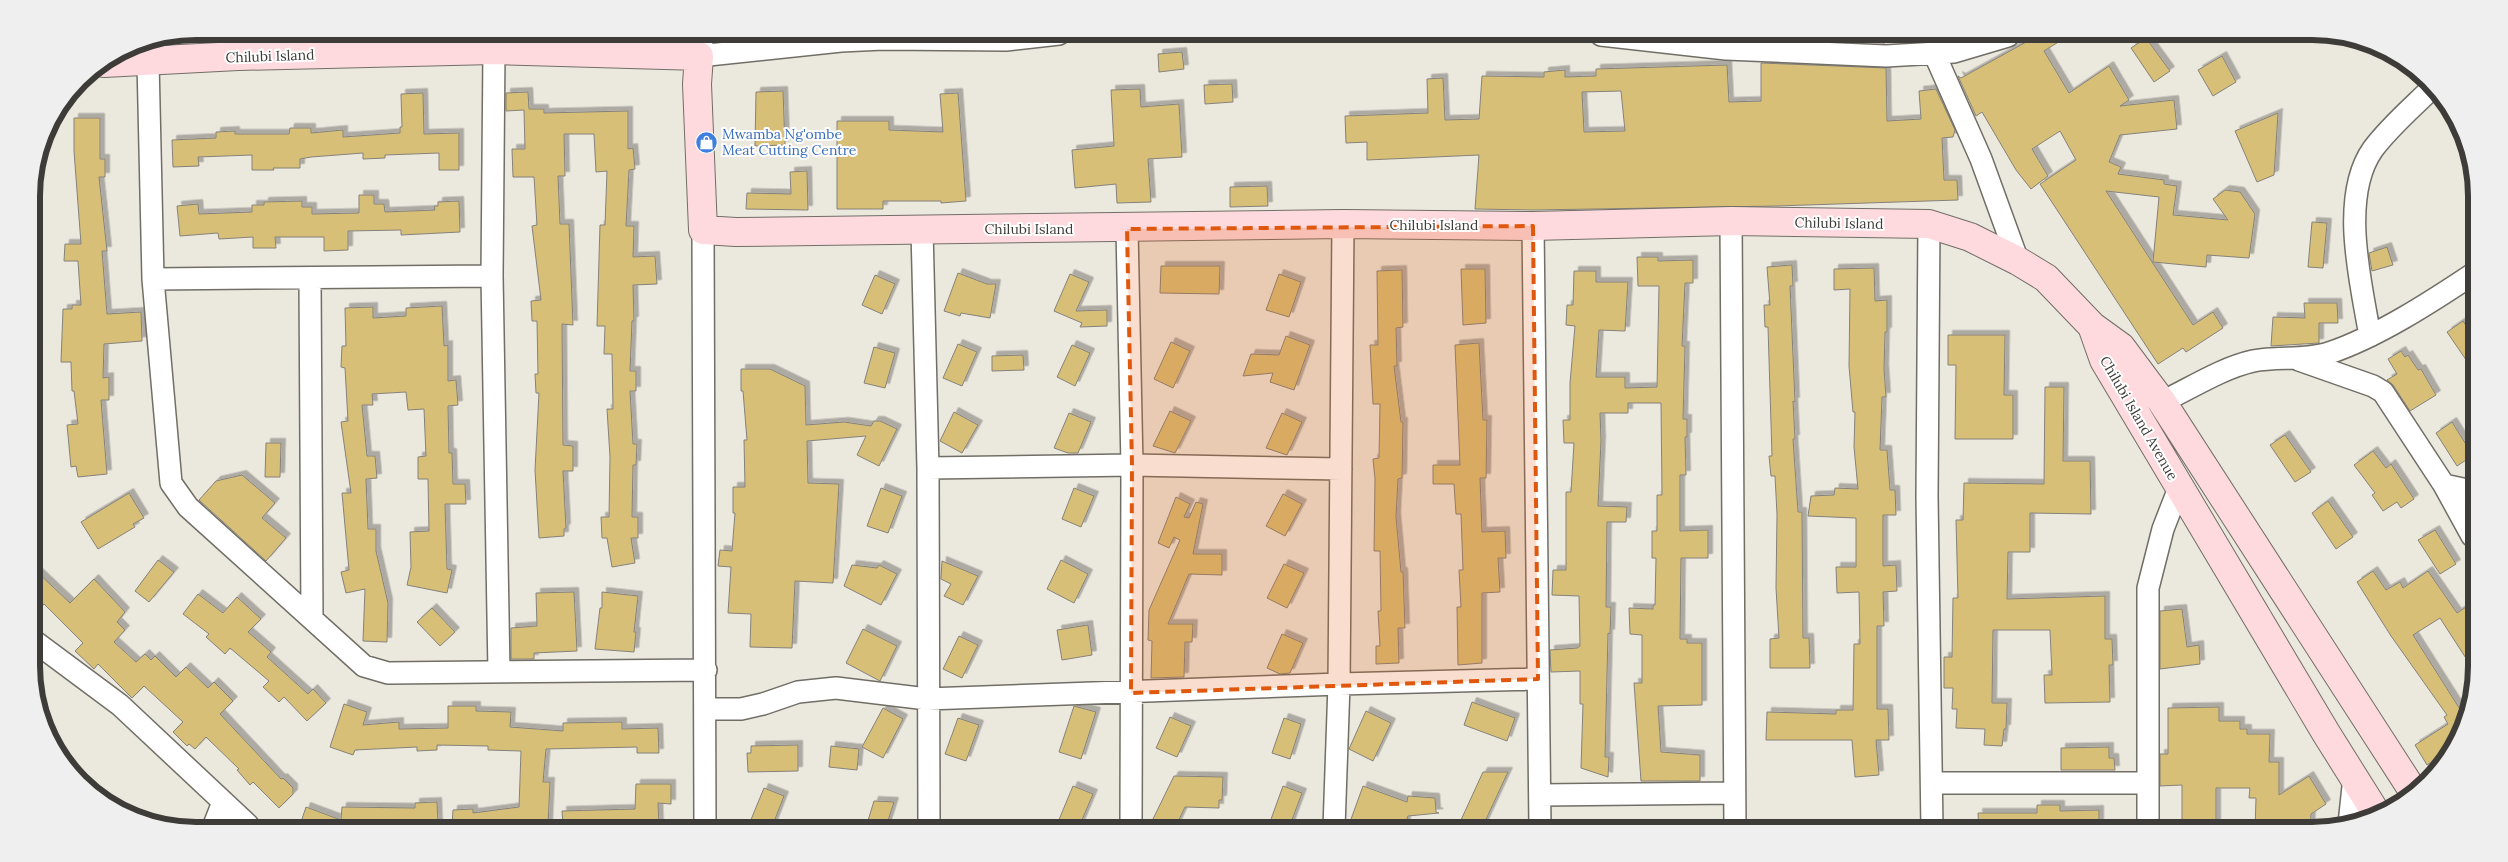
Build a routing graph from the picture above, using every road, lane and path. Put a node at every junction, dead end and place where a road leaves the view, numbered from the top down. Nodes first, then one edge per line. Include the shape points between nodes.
1 (882, 40) edge
2 (1649, 40) edge
3 (1994, 40) edge
4 (702, 44) edge
5 (1911, 45) edge
6 (494, 50) junction
7 (1935, 55) junction
8 (148, 62) junction
9 (115, 63) edge
10 (2428, 92) edge
11 (1731, 220) junction
12 (1343, 224) junction
13 (1929, 224) junction
14 (1533, 226) junction
15 (1127, 229) junction
16 (703, 230) junction
17 (922, 230) junction
18 (2018, 261) junction
19 (492, 276) junction
20 (310, 278) junction
21 (153, 279) junction
22 (2468, 279) edge
23 (2092, 326) junction
24 (2370, 336) junction
25 (2292, 358) junction
26 (2162, 402) junction
27 (1132, 465) junction
28 (928, 468) junction
29 (1341, 470) junction
30 (2444, 485) junction
31 (2180, 488) junction
32 (2468, 490) edge
33 (2468, 529) edge
34 (312, 619) junction
35 (40, 645) edge
36 (706, 670) junction
37 (499, 672) junction
38 (1538, 679) junction
39 (1339, 684) junction
40 (1130, 693) junction
41 (927, 699) junction
42 (706, 709) junction
43 (2354, 777) junction
44 (1932, 783) junction
45 (2148, 783) junction
46 (2410, 787) edge
47 (1734, 793) junction
48 (1540, 795) junction
49 (223, 802) junction
50 (2374, 809) edge
51 (2350, 817) edge
52 (215, 822) edge
53 (245, 822) edge
54 (705, 822) edge
55 (929, 822) edge
56 (1130, 822) edge
57 (1334, 822) edge
58 (1540, 822) edge
59 (1735, 822) edge
60 (1932, 822) edge
61 (2148, 822) edge

1 - 4 street
2 - 5 street via 1726,48 1886,56
3 - 7 street
4 - 6 street, Chilubi Island
4 - 16 street via 697,84
5 - 7 street
6 - 8 street, Chilubi Island via 238,56
6 - 19 street
7 - 18 street via 1981,159
8 - 9 street, Chilubi Island
8 - 21 street
10 - 24 street via 2372,150 2362,172 2354,212 2355,252
11 - 13 street, Chilubi Island
11 - 14 street, Chilubi Island
11 - 47 street
12 - 14 street, Chilubi Island
12 - 15 street, Chilubi Island
12 - 29 street
13 - 18 street, Chilubi Island via 1970,237
13 - 44 street via 1927,496
14 - 38 street
15 - 17 street, Chilubi Island
15 - 27 street
16 - 17 street, Chilubi Island
16 - 36 street
17 - 28 street
18 - 23 street, Chilubi Island via 2046,278
19 - 20 street
19 - 37 street
20 - 21 street
20 - 34 street
21 - 34 street via 171,482 188,507
22 - 24 street
23 - 26 street, Chilubi Island Avenue via 2121,347
23 - 31 street, Chilubi Island Avenue via 2104,360
24 - 25 street via 2326,354
25 - 26 street via 2253,361
25 - 30 street via 2383,392
26 - 46 street, Chilubi Island Avenue
27 - 28 street
27 - 29 street
27 - 40 street
28 - 41 street
29 - 39 street
30 - 32 street
30 - 33 street
31 - 43 street, Chilubi Island Avenue
31 - 45 street via 2163,529 2148,588
34 - 37 street via 364,666 388,673
35 - 49 street via 120,705
36 - 37 street
36 - 42 street
38 - 39 street
38 - 48 street
39 - 40 street
39 - 57 street
40 - 41 street
40 - 56 street
41 - 42 street via 836,688 798,692 741,709
41 - 55 street
42 - 54 street
43 - 50 street, Chilubi Island Avenue
43 - 51 street
44 - 45 street
44 - 60 street
45 - 61 street
47 - 48 street
47 - 59 street
48 - 58 street
49 - 52 street
49 - 53 street

